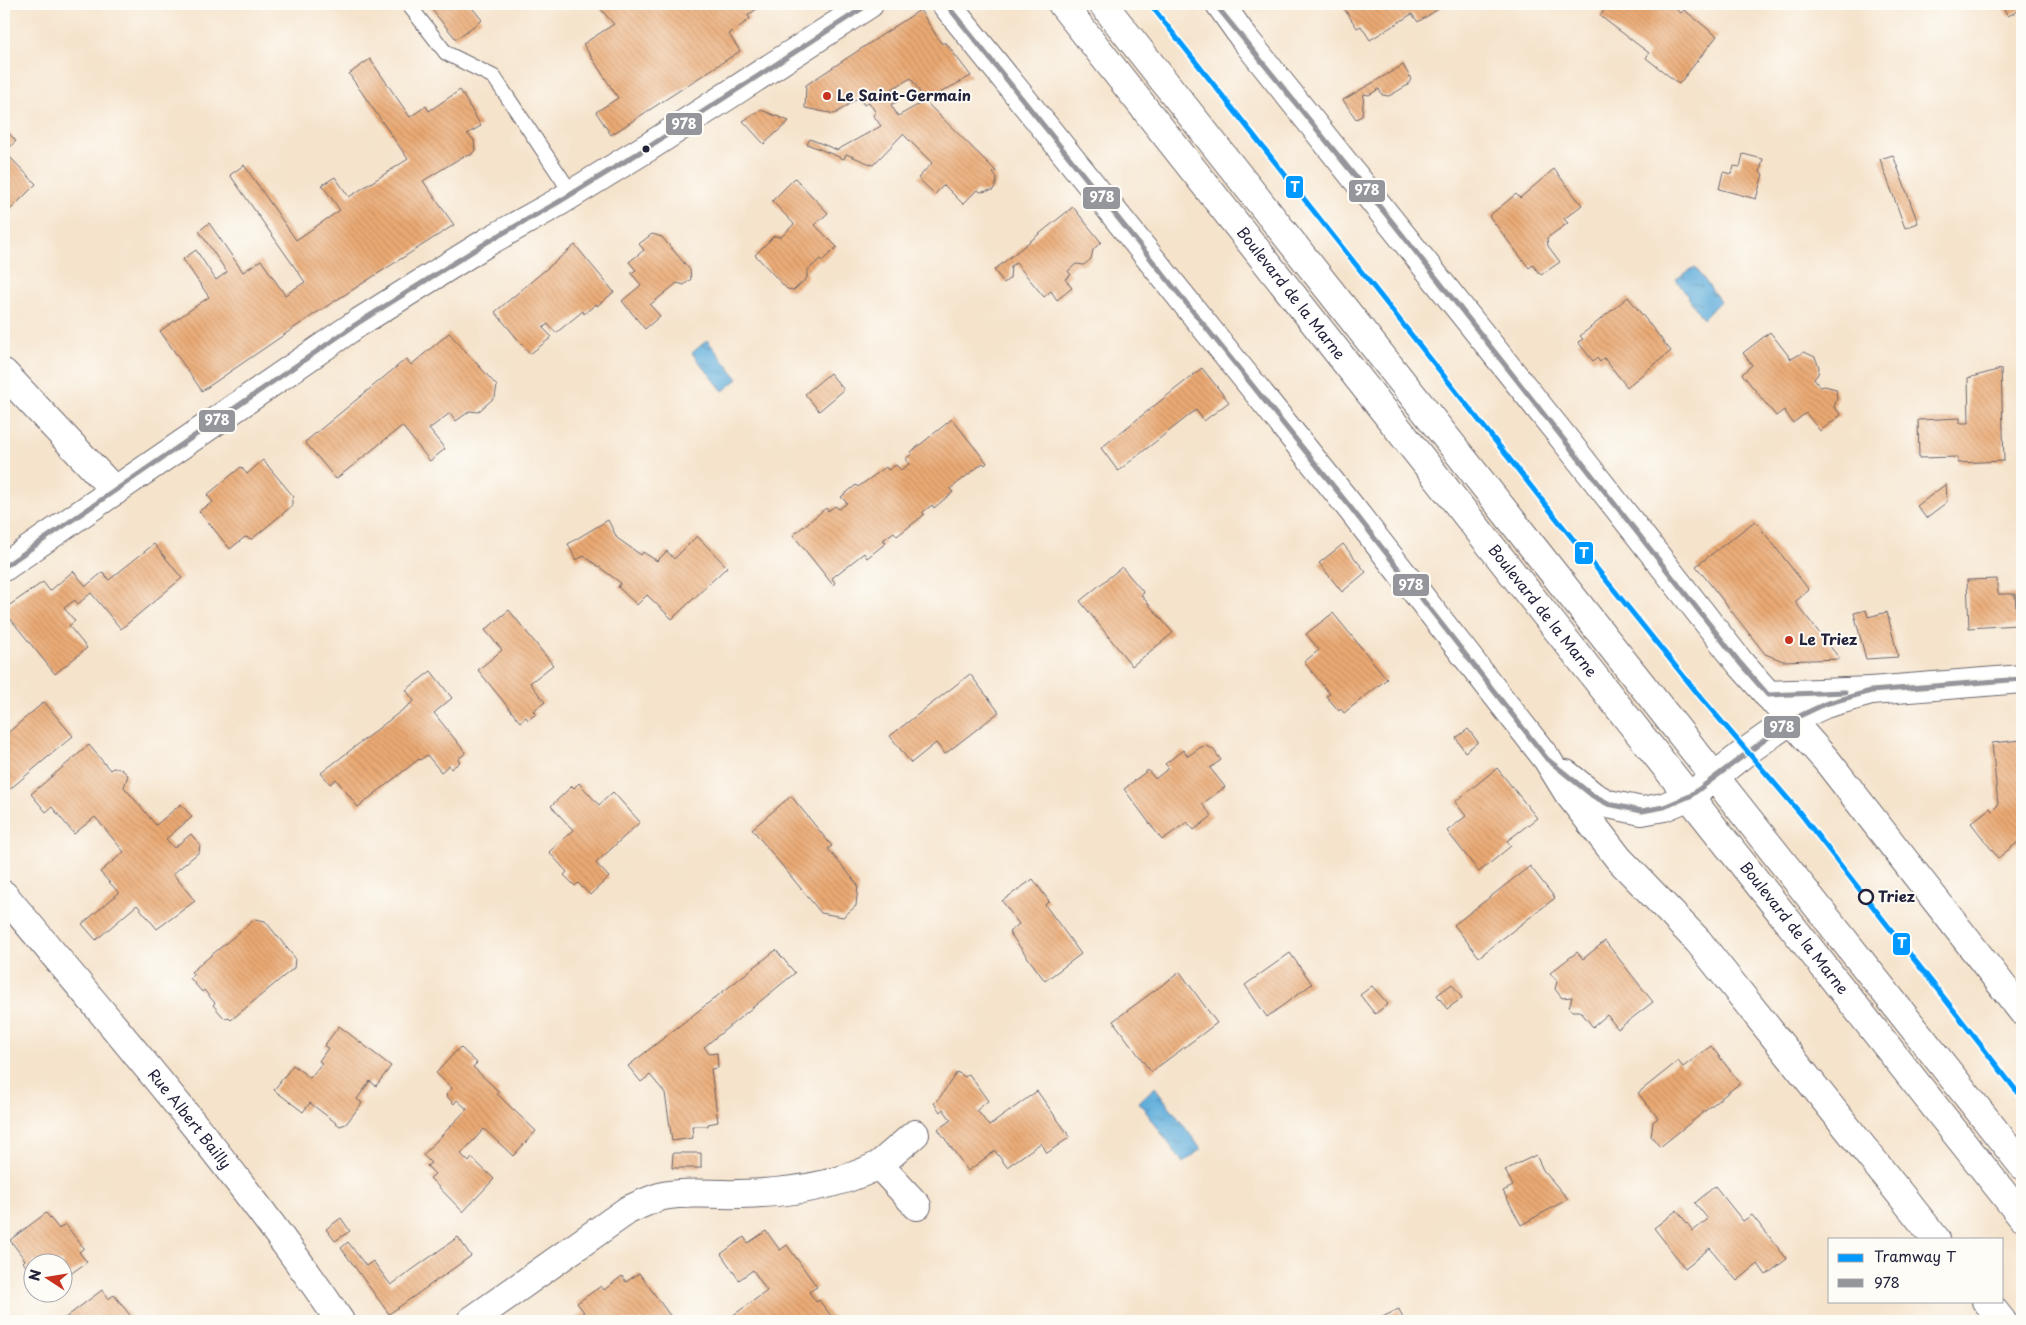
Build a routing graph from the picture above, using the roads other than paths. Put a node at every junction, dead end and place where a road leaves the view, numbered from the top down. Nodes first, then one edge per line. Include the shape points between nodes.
1 (408, 4) edge
2 (869, 4) edge
3 (946, 4) edge
4 (971, 4) edge
5 (1062, 4) edge
6 (1103, 4) edge
7 (1215, 4) edge
8 (1220, 4) edge
9 (1244, 38) junction
10 (1038, 118) junction
11 (572, 194) junction
12 (4, 373) edge
13 (115, 491) junction
14 (4, 567) edge
15 (2022, 679) edge
16 (1871, 691) junction
17 (1768, 695) junction
18 (1792, 720) junction
19 (1547, 759) junction
20 (1715, 778) junction
21 (1690, 796) junction
22 (4, 895) edge
23 (2022, 1011) edge
24 (916, 1134) dead end
25 (879, 1165) junction
26 (2022, 1165) edge
27 (917, 1206) dead end
28 (2022, 1217) edge
29 (1935, 1238) edge
30 (1987, 1302) edge
31 (340, 1321) edge
32 (471, 1321) edge
33 (2002, 1321) edge

1 - 11 lane via 446,53 494,77
2 - 11 main road
3 - 10 main road
4 - 10 main road via 991,44
5 - 21 main road, Boulevard de la Marne
6 - 20 main road, Boulevard de la Marne
7 - 9 main road
8 - 9 main road
9 - 17 main road
10 - 19 main road via 1351,508
11 - 13 main road via 489,241 358,323
12 - 13 main road
13 - 14 main road
15 - 16 main road
16 - 17 main road
16 - 18 main road via 1825,704
17 - 18 main road
17 - 20 main road via 1743,745
18 - 20 main road
18 - 23 main road
19 - 21 main road via 1608,804 1642,811 1678,803
19 - 29 main road via 1568,793 1613,852 1698,941
20 - 21 main road
20 - 26 main road, Boulevard de la Marne
21 - 28 main road, Boulevard de la Marne
22 - 31 main road, Rue Albert Bailly via 157,1077
24 - 25 main road
25 - 27 main road
25 - 32 main road via 860,1175 804,1189 683,1194 643,1203 628,1210
30 - 33 main road

